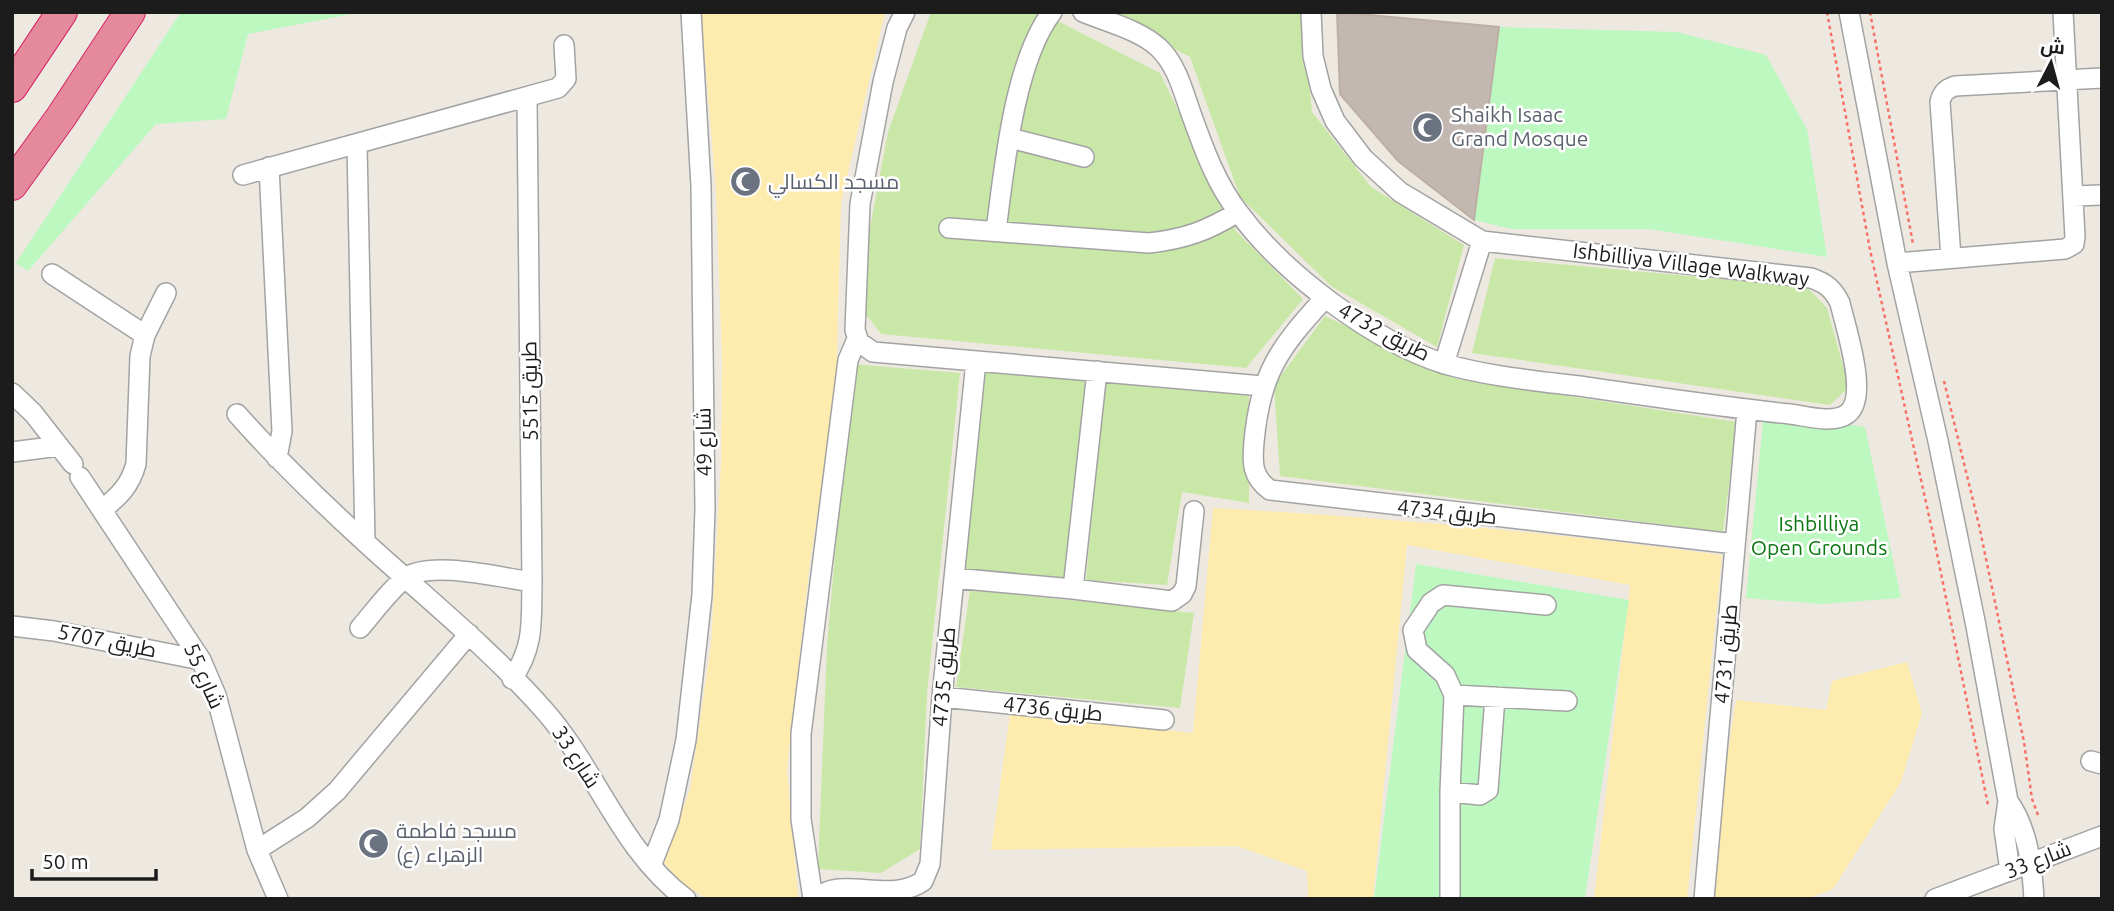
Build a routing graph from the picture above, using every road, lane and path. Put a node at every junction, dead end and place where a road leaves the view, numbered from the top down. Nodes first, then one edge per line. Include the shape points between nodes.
1 (62, 12) edge
2 (130, 12) edge
3 (691, 12) edge
4 (905, 12) edge
5 (1052, 12) edge
6 (1083, 12) edge
7 (1311, 12) edge
8 (1850, 12) edge
9 (1870, 12) edge
10 (2063, 12) edge
11 (564, 44) dead end
12 (2102, 78) edge
13 (2068, 81) junction
14 (12, 87) edge
15 (527, 99) junction
16 (1010, 138) junction
17 (357, 144) junction
18 (1084, 157) dead end
19 (270, 167) junction
20 (243, 175) dead end
21 (12, 185) edge
22 (2102, 195) edge
23 (2073, 196) junction
24 (1238, 212) junction
25 (949, 228) dead end
26 (996, 231) junction
27 (1482, 241) junction
28 (1914, 247) dead end
29 (1951, 258) junction
30 (1897, 262) junction
31 (52, 274) dead end
32 (166, 293) dead end
33 (1324, 299) junction
34 (145, 335) junction
35 (857, 339) junction
36 (976, 361) junction
37 (1444, 363) junction
38 (1097, 371) junction
39 (1263, 386) junction
40 (12, 393) edge
41 (1747, 410) junction
42 (237, 414) dead end
43 (1831, 418) joint
44 (60, 446) junction
45 (12, 452) edge
46 (276, 458) junction
47 (102, 510) junction
48 (1194, 511) dead end
49 (365, 542) junction
50 (1735, 544) junction
51 (405, 577) junction
52 (954, 578) junction
53 (532, 582) junction
54 (1073, 589) junction
55 (1546, 606) dead end
56 (12, 626) edge
57 (359, 628) dead end
58 (463, 629) junction
59 (201, 660) junction
60 (512, 679) junction
61 (1454, 695) junction
62 (942, 697) junction
63 (1495, 697) junction
64 (1567, 701) dead end
65 (1164, 720) dead end
66 (1450, 792) junction
67 (2008, 801) junction
68 (2102, 835) edge
69 (257, 850) junction
70 (2032, 863) junction
71 (650, 866) junction
72 (2010, 871) junction
73 (665, 891) edge
74 (278, 899) edge
75 (686, 899) edge
76 (815, 899) edge
77 (1450, 899) edge
78 (1704, 899) edge
79 (1935, 899) edge
80 (2034, 899) edge

1 - 14 highway
2 - 21 highway
3 - 71 street, شارع 49 via 701,186 702,595 693,693 675,798
4 - 35 street via 883,82 860,204
5 - 16 street via 1030,50
6 - 24 street, طريق 4732 via 1146,38 1169,60 1207,158
7 - 27 street, Ishbilliya Village Walkway via 1312,56 1335,121 1363,158 1400,192
8 - 30 street
9 - 28 path
10 - 13 street
11 - 15 street via 563,85
12 - 13 street
13 - 23 street
13 - 29 street via 1955,86 1942,94
15 - 17 street
15 - 53 street, طريق 5515
16 - 18 street
16 - 26 street
17 - 19 street
17 - 49 street
19 - 20 street
19 - 46 street via 282,431
22 - 23 street
23 - 29 street via 2076,237 2071,247
24 - 26 street via 1181,240 1149,243
24 - 33 street, طريق 4732
25 - 26 street
27 - 37 street
27 - 43 street, Ishbilliya Village Walkway via 1824,282 1840,303 1858,385 1857,401 1847,414
29 - 30 street
30 - 67 street via 1975,621
31 - 34 street
32 - 34 street
33 - 37 street, طريق 4732 via 1412,350
33 - 39 street, طريق 4734 via 1282,348
34 - 47 street via 140,356 136,464 124,493
35 - 36 street via 873,352
35 - 76 street via 848,360 801,734 802,819
36 - 38 street
36 - 52 street, طريق 4735
37 - 41 street, طريق 4732 via 1490,374
38 - 39 street
38 - 54 street
39 - 50 street, طريق 4734 via 1253,462 1261,483 1270,490
40 - 44 street, شارع 55
41 - 43 street, طريق 4732
41 - 50 street, طريق 4731
42 - 46 street, شارع 33
44 - 45 street
44 - 47 street, شارع 55
46 - 49 street, شارع 33
47 - 59 street, شارع 55
48 - 54 street via 1186,586 1172,601
49 - 51 street, شارع 33
50 - 78 street, طريق 4731
51 - 53 street via 438,570
51 - 57 street
51 - 58 street, شارع 33
52 - 54 street
52 - 62 street, طريق 4735
53 - 60 street, طريق 5515 via 529,645
55 - 61 street via 1449,594 1434,600 1416,624 1414,644 1445,676
56 - 59 street, طريق 5707
58 - 60 street, شارع 33
58 - 69 street via 337,791 307,818
59 - 69 street, شارع 55 via 216,695
60 - 71 street, شارع 33 via 556,724
61 - 63 street
61 - 66 street
62 - 65 street, طريق 4736
62 - 76 street, طريق 4735 via 930,864 923,881 900,892 843,888
63 - 64 street
63 - 66 street via 1488,790 1480,795
66 - 77 street
67 - 70 street
67 - 72 street via 2004,829
68 - 70 street, شارع 33
69 - 74 street, شارع 55
70 - 72 street, شارع 33
70 - 80 street
71 - 73 street, شارع 33
72 - 79 street, شارع 33
73 - 75 street, شارع 33

